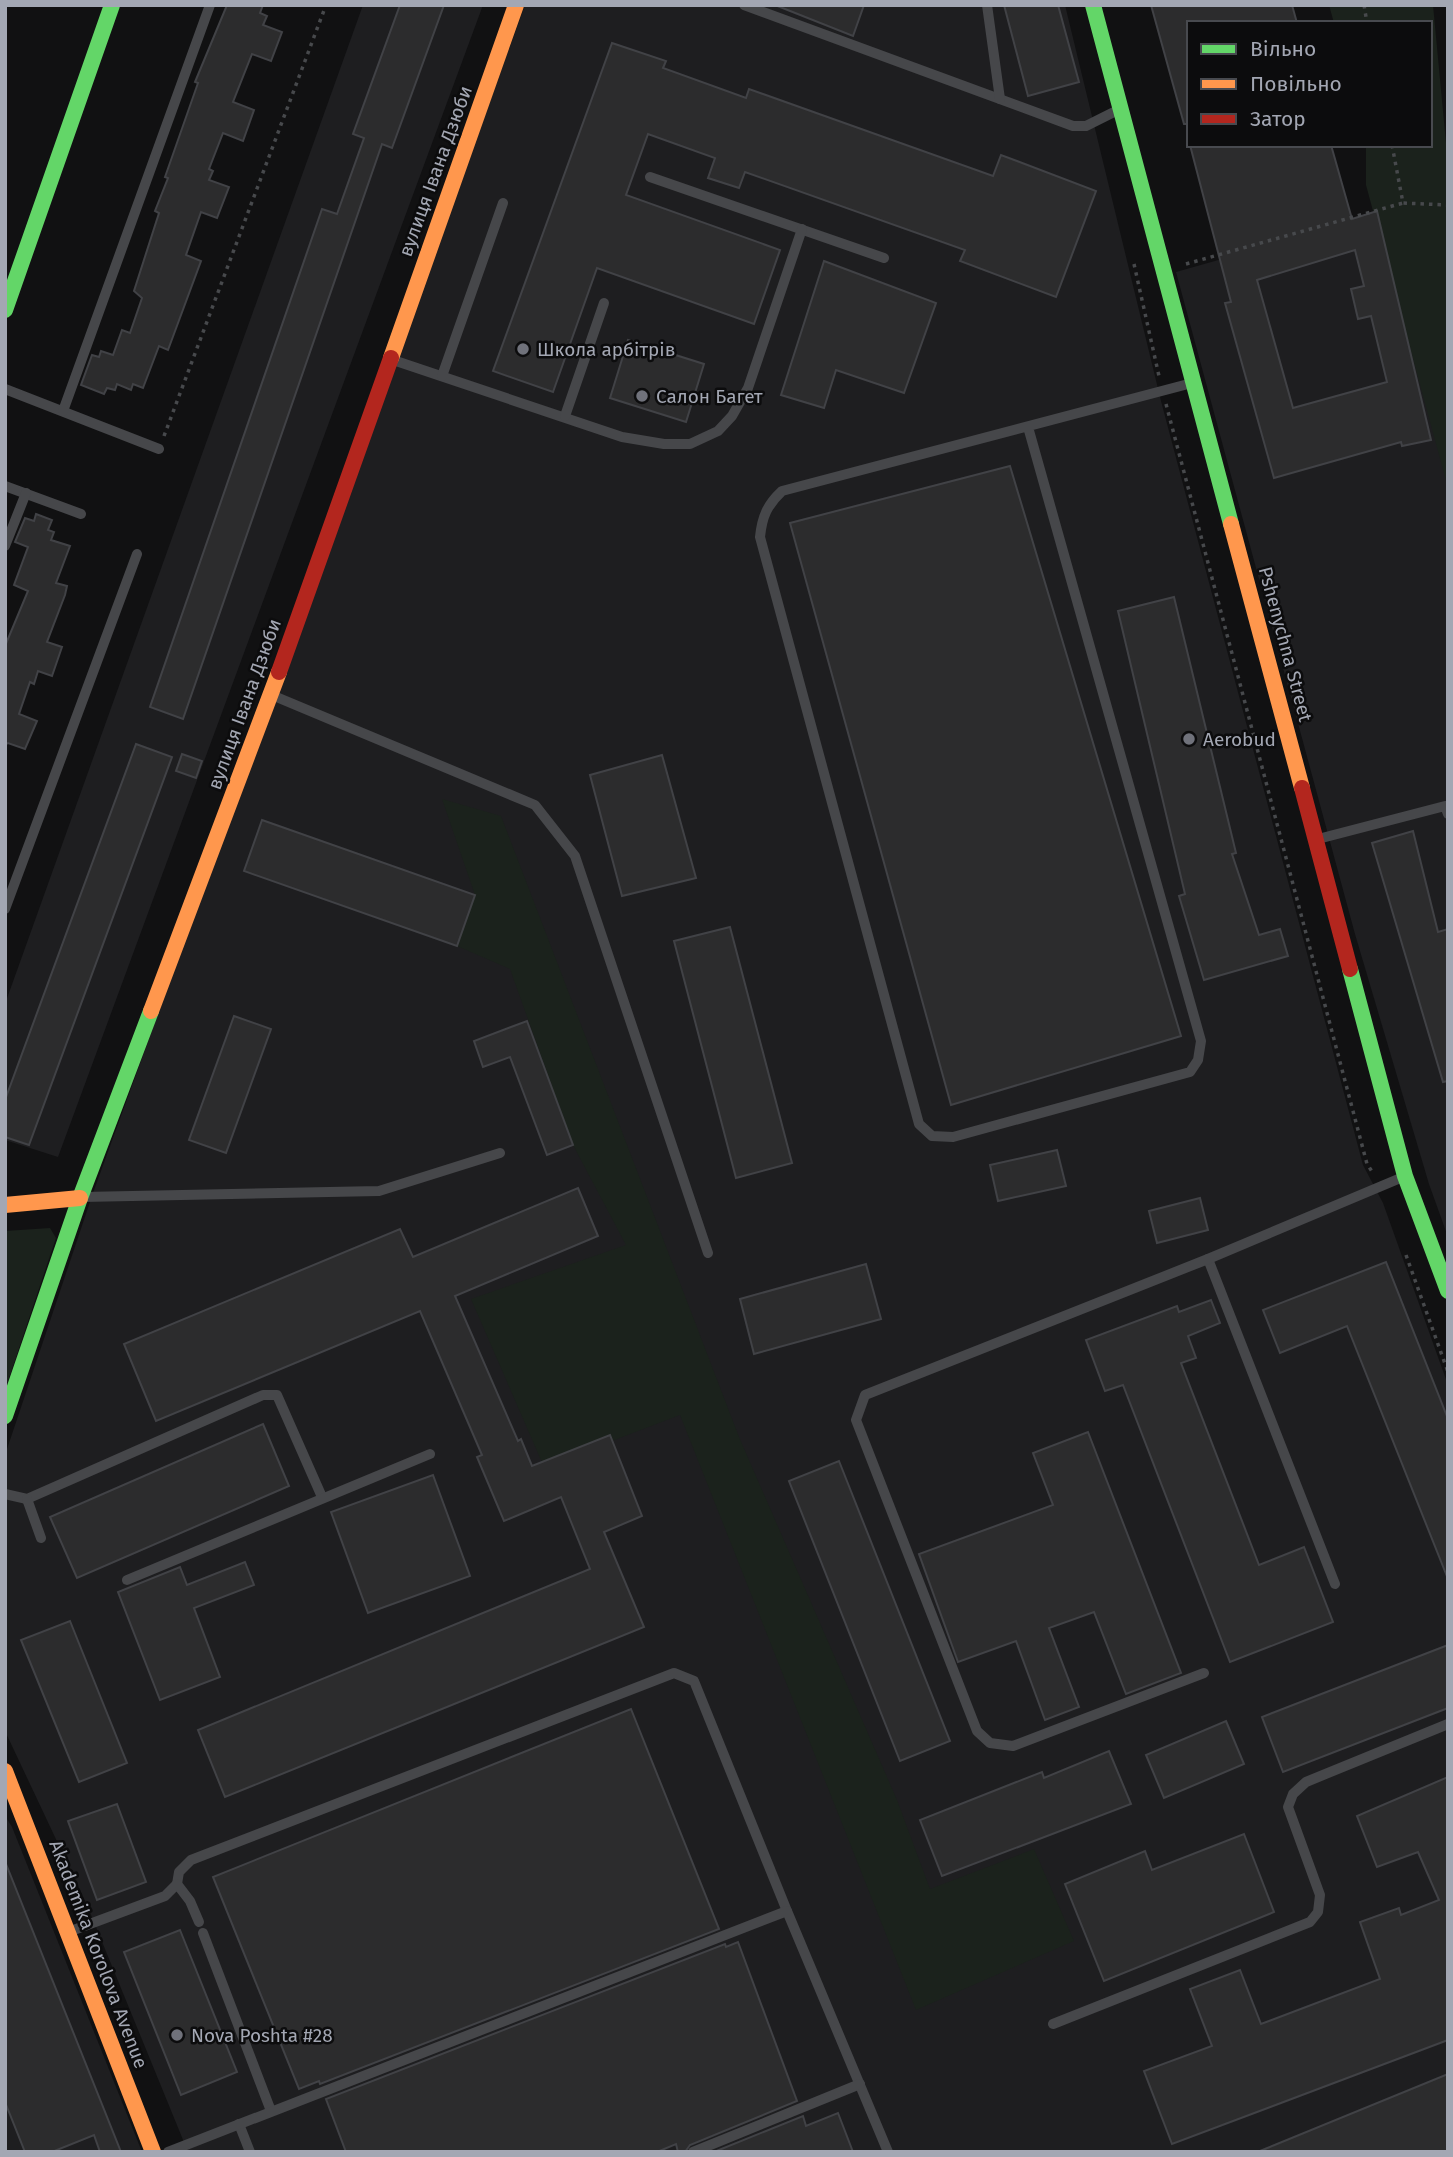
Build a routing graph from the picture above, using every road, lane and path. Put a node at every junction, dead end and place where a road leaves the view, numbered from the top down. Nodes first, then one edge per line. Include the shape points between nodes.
1 (112, 5) edge
2 (210, 5) edge
3 (326, 5) edge
4 (516, 5) edge
5 (744, 5) edge
6 (987, 5) edge
7 (1093, 5) edge
8 (1000, 99) junction
9 (1122, 107) junction
10 (1392, 147) edge
11 (650, 177) dead end
12 (503, 203) dead end
13 (1403, 203) junction
14 (1448, 205) edge
15 (802, 229) junction
16 (1132, 255) dead end
17 (884, 258) dead end
18 (1165, 270) junction
19 (604, 303) dead end
20 (5, 310) edge
21 (391, 359) junction
22 (442, 376) junction
23 (1195, 383) junction
24 (5, 389) edge
25 (1163, 391) junction
26 (63, 411) junction
27 (565, 416) junction
28 (1028, 427) junction
29 (159, 449) joint
30 (5, 485) edge
31 (26, 493) junction
32 (81, 514) dead end
33 (5, 546) edge
34 (138, 554) dead end
35 (271, 695) junction
36 (1448, 814) edge
37 (1316, 839) junction
38 (5, 909) edge
39 (500, 1153) dead end
40 (1405, 1175) junction
41 (1381, 1186) junction
42 (80, 1198) junction
43 (5, 1205) edge
44 (1403, 1248) dead end
45 (708, 1253) dead end
46 (1208, 1259) junction
47 (1445, 1272) edge
48 (1448, 1291) edge
49 (1448, 1371) edge
50 (5, 1416) edge
51 (430, 1454) dead end
52 (5, 1494) edge
53 (322, 1497) junction
54 (27, 1499) junction
55 (41, 1538) dead end
56 (127, 1580) dead end
57 (1335, 1584) dead end
58 (1204, 1673) dead end
59 (1448, 1724) edge
60 (5, 1771) edge
61 (9, 1794) edge
62 (177, 1884) junction
63 (787, 1911) junction
64 (68, 1932) junction
65 (1053, 2024) dead end
66 (860, 2084) junction
67 (271, 2111) junction
68 (239, 2124) junction
69 (153, 2152) edge
70 (168, 2152) edge
71 (250, 2152) edge
72 (693, 2152) edge
73 (888, 2152) edge

1 - 20 main road
2 - 26 lane
3 - 29 path
4 - 21 main road, вулиця Івана Дзюби
5 - 8 lane
6 - 8 lane
7 - 9 main road, Pshenychna Street
8 - 9 lane via 1073,126 1086,126
9 - 18 main road, Pshenychna Street
10 - 13 path
11 - 15 lane
12 - 22 lane
13 - 14 path
13 - 18 path
15 - 17 lane
15 - 27 lane via 748,388 733,416 718,431 690,444 664,444 622,437
16 - 25 path
18 - 23 main road, Pshenychna Street
19 - 27 lane
21 - 22 lane
21 - 35 main road, вулиця Івана Дзюби
22 - 27 lane
23 - 25 lane
23 - 37 main road, Pshenychna Street
24 - 26 lane
25 - 28 lane
25 - 41 path via 1367,1164
26 - 29 lane
28 - 28 lane via 782,491 762,518 760,537 919,1125 932,1136 953,1137 1190,1072 1202,1041
30 - 31 lane
31 - 32 lane
31 - 33 lane
34 - 38 lane
35 - 42 main road, вулиця Івана Дзюби
35 - 45 lane via 535,805 555,827 575,856
36 - 37 lane via 1445,806
37 - 40 main road, Pshenychna Street
39 - 42 lane via 379,1191
40 - 41 lane
40 - 47 main road, Pshenychna Street
41 - 46 lane
42 - 43 main road
42 - 50 main road, вулиця Івана Дзюби
44 - 49 path
46 - 57 lane
46 - 58 lane via 866,1395 856,1420 977,1731 990,1743 1013,1746
47 - 48 main road, Pshenychna Street
51 - 53 lane
52 - 54 lane
53 - 54 lane via 277,1395 263,1395
53 - 56 lane
54 - 55 lane
59 - 65 lane via 1306,1782 1293,1794 1288,1807 1320,1895 1311,1923
60 - 61 main road, Akademika Korolova Avenue
61 - 64 main road, Akademika Korolova Avenue
62 - 63 lane via 179,1872 191,1860 674,1673 694,1681
62 - 64 lane via 165,1896
62 - 67 lane via 190,1901
63 - 66 lane
63 - 67 lane
64 - 69 main road, Akademika Korolova Avenue
66 - 72 lane
66 - 73 lane
67 - 68 lane
68 - 70 lane
68 - 71 lane

